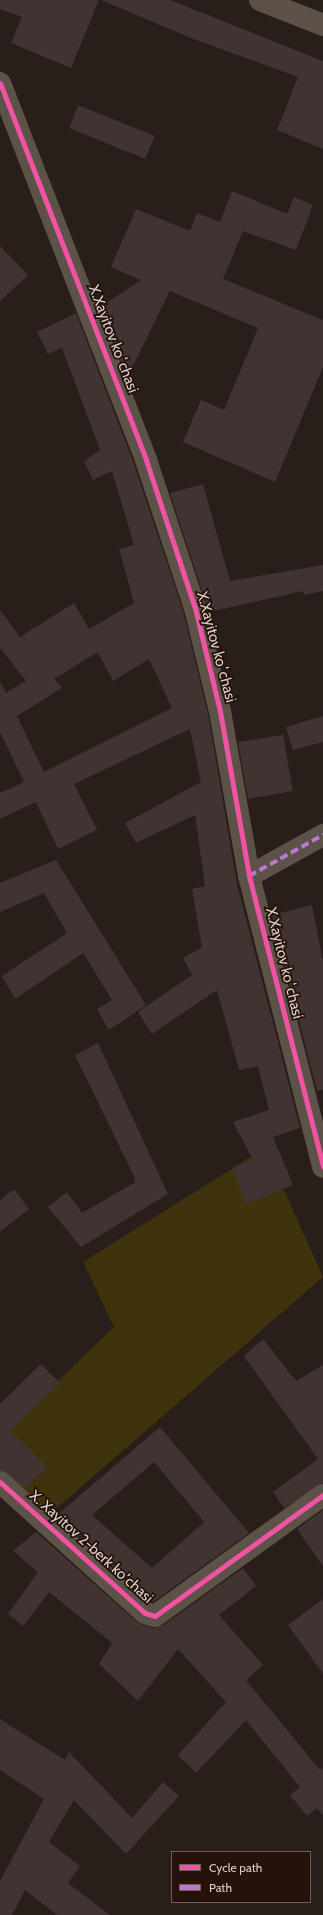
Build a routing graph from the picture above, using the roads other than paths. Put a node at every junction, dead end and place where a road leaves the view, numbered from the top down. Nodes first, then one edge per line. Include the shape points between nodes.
1 (260, 0) edge
2 (323, 25) edge
3 (0, 83) edge
4 (323, 835) edge
5 (249, 876) junction
6 (323, 1167) edge
7 (0, 1482) edge
8 (323, 1495) edge

1 - 2 street
3 - 5 street, X.Xayitov koʻchasi via 143,453 195,608 220,711
4 - 5 street
5 - 6 street, X.Xayitov koʻchasi
7 - 8 street, X. Xayitov 2-berk koʼchasi via 145,1613 155,1616

